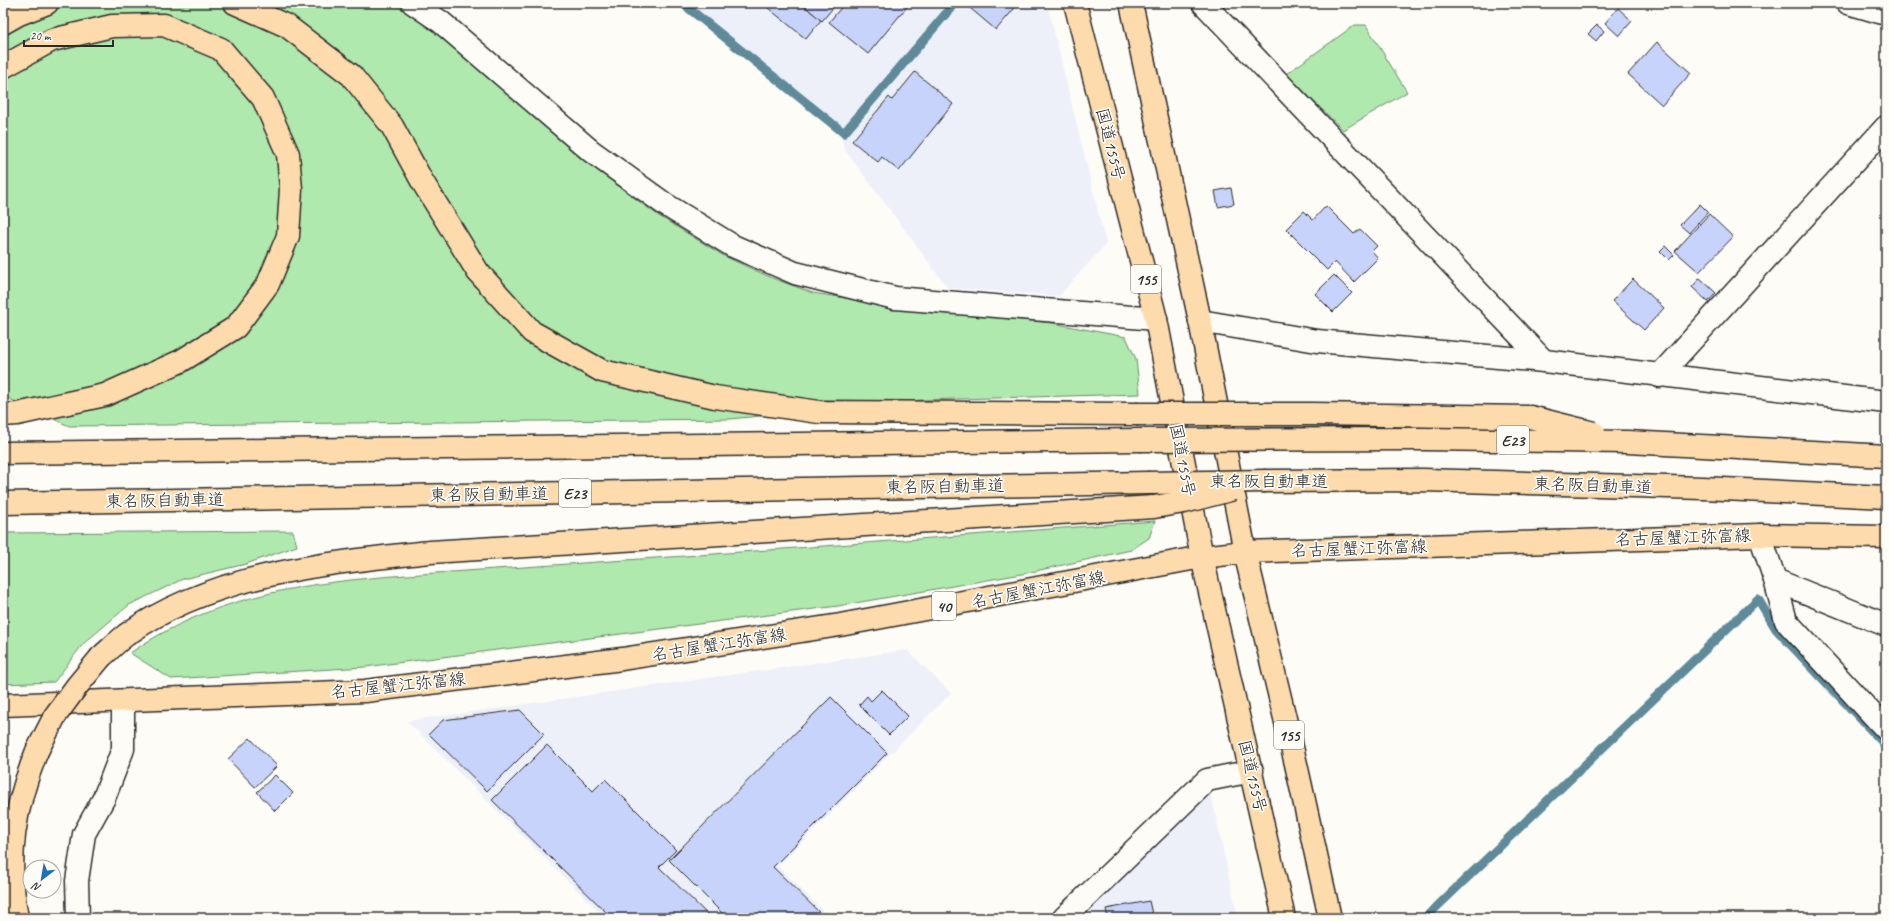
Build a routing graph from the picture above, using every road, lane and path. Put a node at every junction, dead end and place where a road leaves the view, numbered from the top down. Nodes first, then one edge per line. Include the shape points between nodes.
1 (47, 3) edge
2 (235, 3) edge
3 (413, 3) edge
4 (1075, 3) edge
5 (1131, 3) edge
6 (1203, 3) edge
7 (1848, 3) edge
8 (1886, 14) edge
9 (3, 23) edge
10 (3, 68) edge
11 (1886, 127) edge
12 (1156, 319) junction
13 (1200, 321) junction
14 (1544, 361) junction
15 (1659, 376) junction
16 (1886, 402) edge
17 (3, 415) edge
18 (1628, 442) junction
19 (3, 453) edge
20 (1886, 456) edge
21 (1266, 481) junction
22 (1886, 497) edge
23 (3, 503) edge
24 (1760, 535) junction
25 (1886, 537) edge
26 (1245, 552) junction
27 (1202, 557) junction
28 (1775, 580) junction
29 (1886, 625) edge
30 (123, 701) junction
31 (3, 705) edge
32 (1886, 729) edge
33 (1252, 771) junction
34 (17, 918) edge
35 (78, 918) edge
36 (1064, 918) edge
37 (1284, 918) edge
38 (1330, 918) edge

1 - 9 main road
2 - 18 main road, bridge via 287,26 351,75 392,126 422,181 478,272 532,332 602,371 715,397 819,412 1530,416
3 - 12 street via 441,22 591,150 666,205 733,246 795,274 895,298
4 - 12 main road, 国道155号 / 155
5 - 13 main road, 155
6 - 14 street
7 - 8 street
10 - 17 main road via 52,40 112,26 164,25 221,49 263,98 288,154 291,189 288,236 268,284 236,327 181,361 105,395
11 - 15 street
12 - 27 main road, 国道155号 / 155
13 - 14 street via 1317,341
13 - 26 main road, 155
14 - 15 street
15 - 16 street
18 - 19 main road, E23, bridge via 1416,439 1140,440
18 - 20 main road, E23, bridge
21 - 22 main road, 東名阪自動車道 / E23 via 1446,481 1703,488
21 - 23 main road, 東名阪自動車道 / E23, bridge
21 - 34 main road, bridge via 1154,507 430,552 341,561 238,582 162,614 126,636 101,657 55,716 24,783 16,819 12,858
24 - 25 main road, 名古屋蟹江弥富線 / 40
24 - 26 main road, 名古屋蟹江弥富線 / 40
24 - 28 street
26 - 27 main road, 名古屋蟹江弥富線 / 40
26 - 38 main road, 155
27 - 30 main road, 名古屋蟹江弥富線 / 40 via 840,625 622,659 365,691
27 - 33 main road, 国道155号 / 155
28 - 29 street
28 - 32 street via 1786,622
30 - 31 main road, 名古屋蟹江弥富線 / 40
30 - 35 street via 123,749 104,798 84,834 76,881
33 - 36 street via 1207,780
33 - 37 main road, 国道155号 / 155

